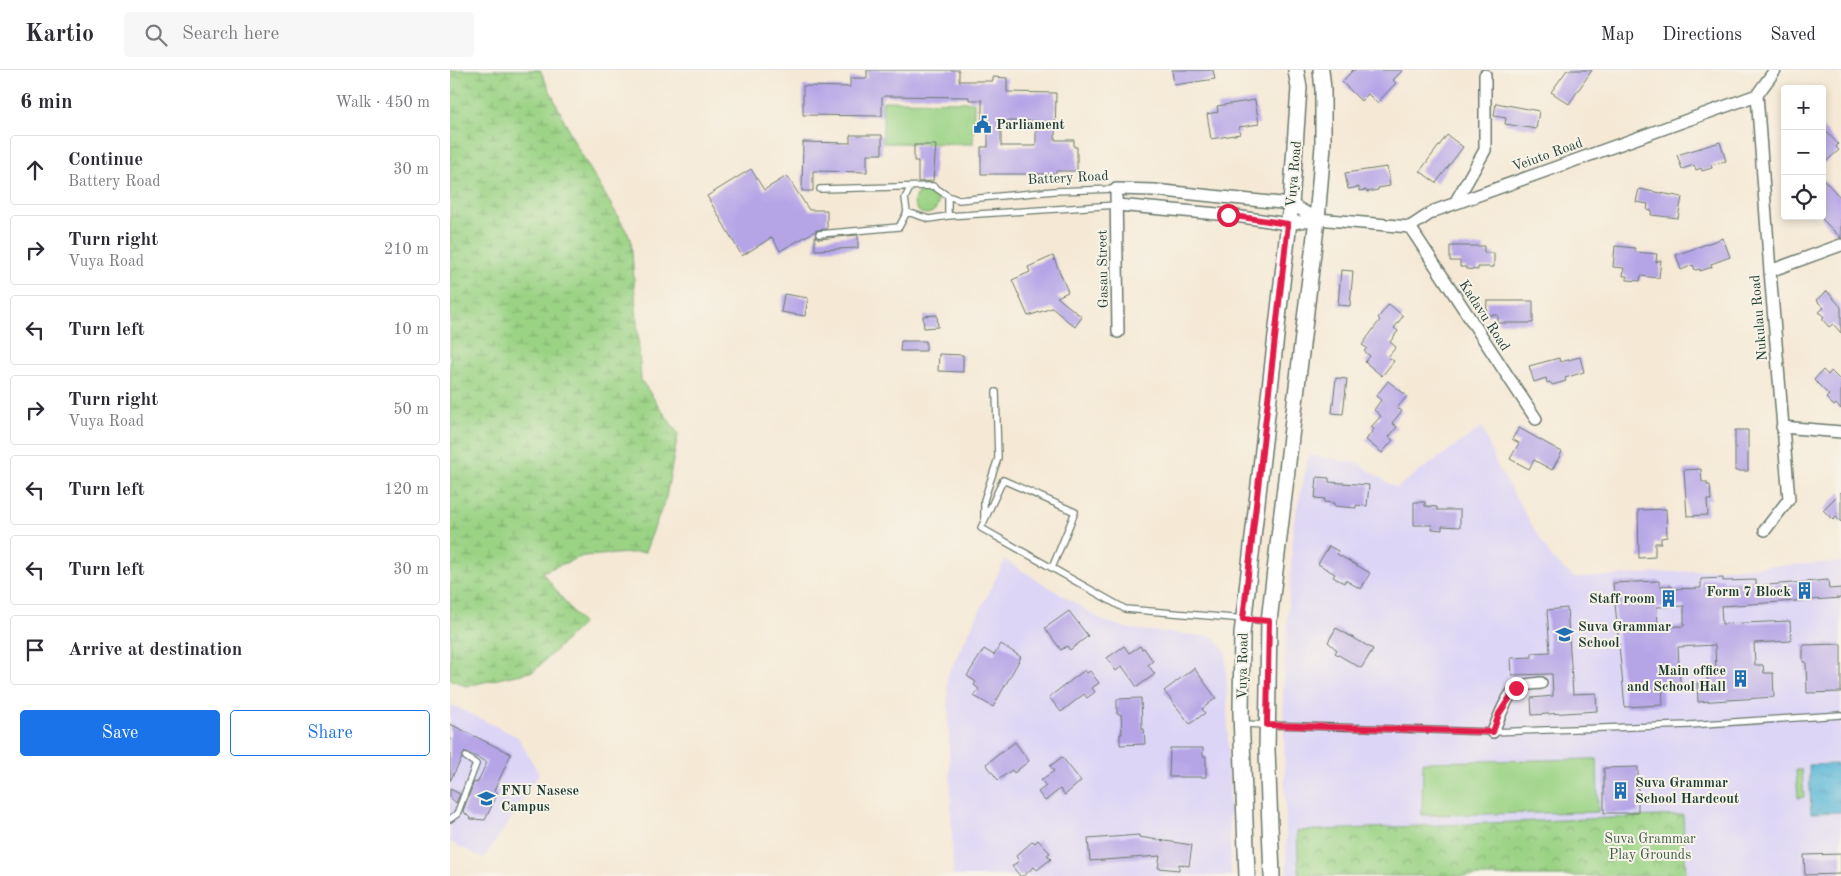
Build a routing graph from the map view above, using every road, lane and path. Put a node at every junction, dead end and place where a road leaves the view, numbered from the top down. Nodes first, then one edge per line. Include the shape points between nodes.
1 (1296, 70) edge
2 (1321, 70) edge
3 (1775, 70) edge
4 (1485, 75) dead end
5 (1757, 95) junction
6 (910, 188) junction
7 (820, 189) dead end
8 (1116, 189) junction
9 (948, 196) junction
10 (1456, 203) junction
11 (1291, 204) junction
12 (1117, 205) junction
13 (907, 212) junction
14 (948, 216) junction
15 (1317, 219) junction
16 (1288, 224) junction
17 (1410, 227) junction
18 (819, 234) dead end
19 (1841, 245) edge
20 (1770, 271) junction
21 (1118, 332) dead end
22 (996, 392) dead end
23 (1536, 419) dead end
24 (1782, 428) junction
25 (1841, 432) edge
26 (984, 523) junction
27 (1765, 530) dead end
28 (1052, 568) junction
29 (1243, 619) junction
30 (1269, 621) junction
31 (1541, 683) dead end
32 (1841, 716) edge
33 (1242, 724) junction
34 (1267, 725) junction
35 (1493, 732) junction
36 (466, 757) dead end
37 (450, 819) edge
38 (1247, 876) edge
39 (1272, 876) edge

1 - 11 main road, Vuya Road via 1299,88
2 - 15 main road, Vuya Road via 1323,146
3 - 5 street
4 - 10 street via 1485,150
5 - 10 street, Veiuto Road
5 - 20 street, Nukulau Road
6 - 7 lane, Battery Road
6 - 9 lane, Battery Road via 933,186
6 - 13 lane via 905,198
8 - 9 lane, Battery Road via 959,200
8 - 11 street, Battery Road
8 - 12 street, Gasau Street
9 - 14 lane
10 - 17 street, Veiuto Road via 1434,211
11 - 15 street, Battery Road
11 - 16 main road, Vuya Road
12 - 14 lane
12 - 16 street
12 - 21 street, Gasau Street
13 - 14 lane via 929,219
13 - 18 lane via 899,227
15 - 16 street
15 - 17 street
15 - 30 main road, Vuya Road
16 - 29 main road, Vuya Road
17 - 23 street, Kadavu Road
19 - 20 street
20 - 24 street, Nukulau Road
22 - 26 lane via 998,458 984,500
24 - 25 street
24 - 27 street, Nukulau Road via 1789,499
26 - 28 lane via 981,528
26 - 28 lane via 1003,480 1075,512
28 - 29 lane via 1125,609
29 - 30 lane
29 - 33 main road, Vuya Road
30 - 34 main road, Vuya Road
31 - 35 street via 1516,688 1499,714
32 - 35 lane
33 - 34 lane
33 - 38 main road, Vuya Road
34 - 35 lane
34 - 39 main road, Vuya Road
36 - 37 lane via 476,764 457,814

